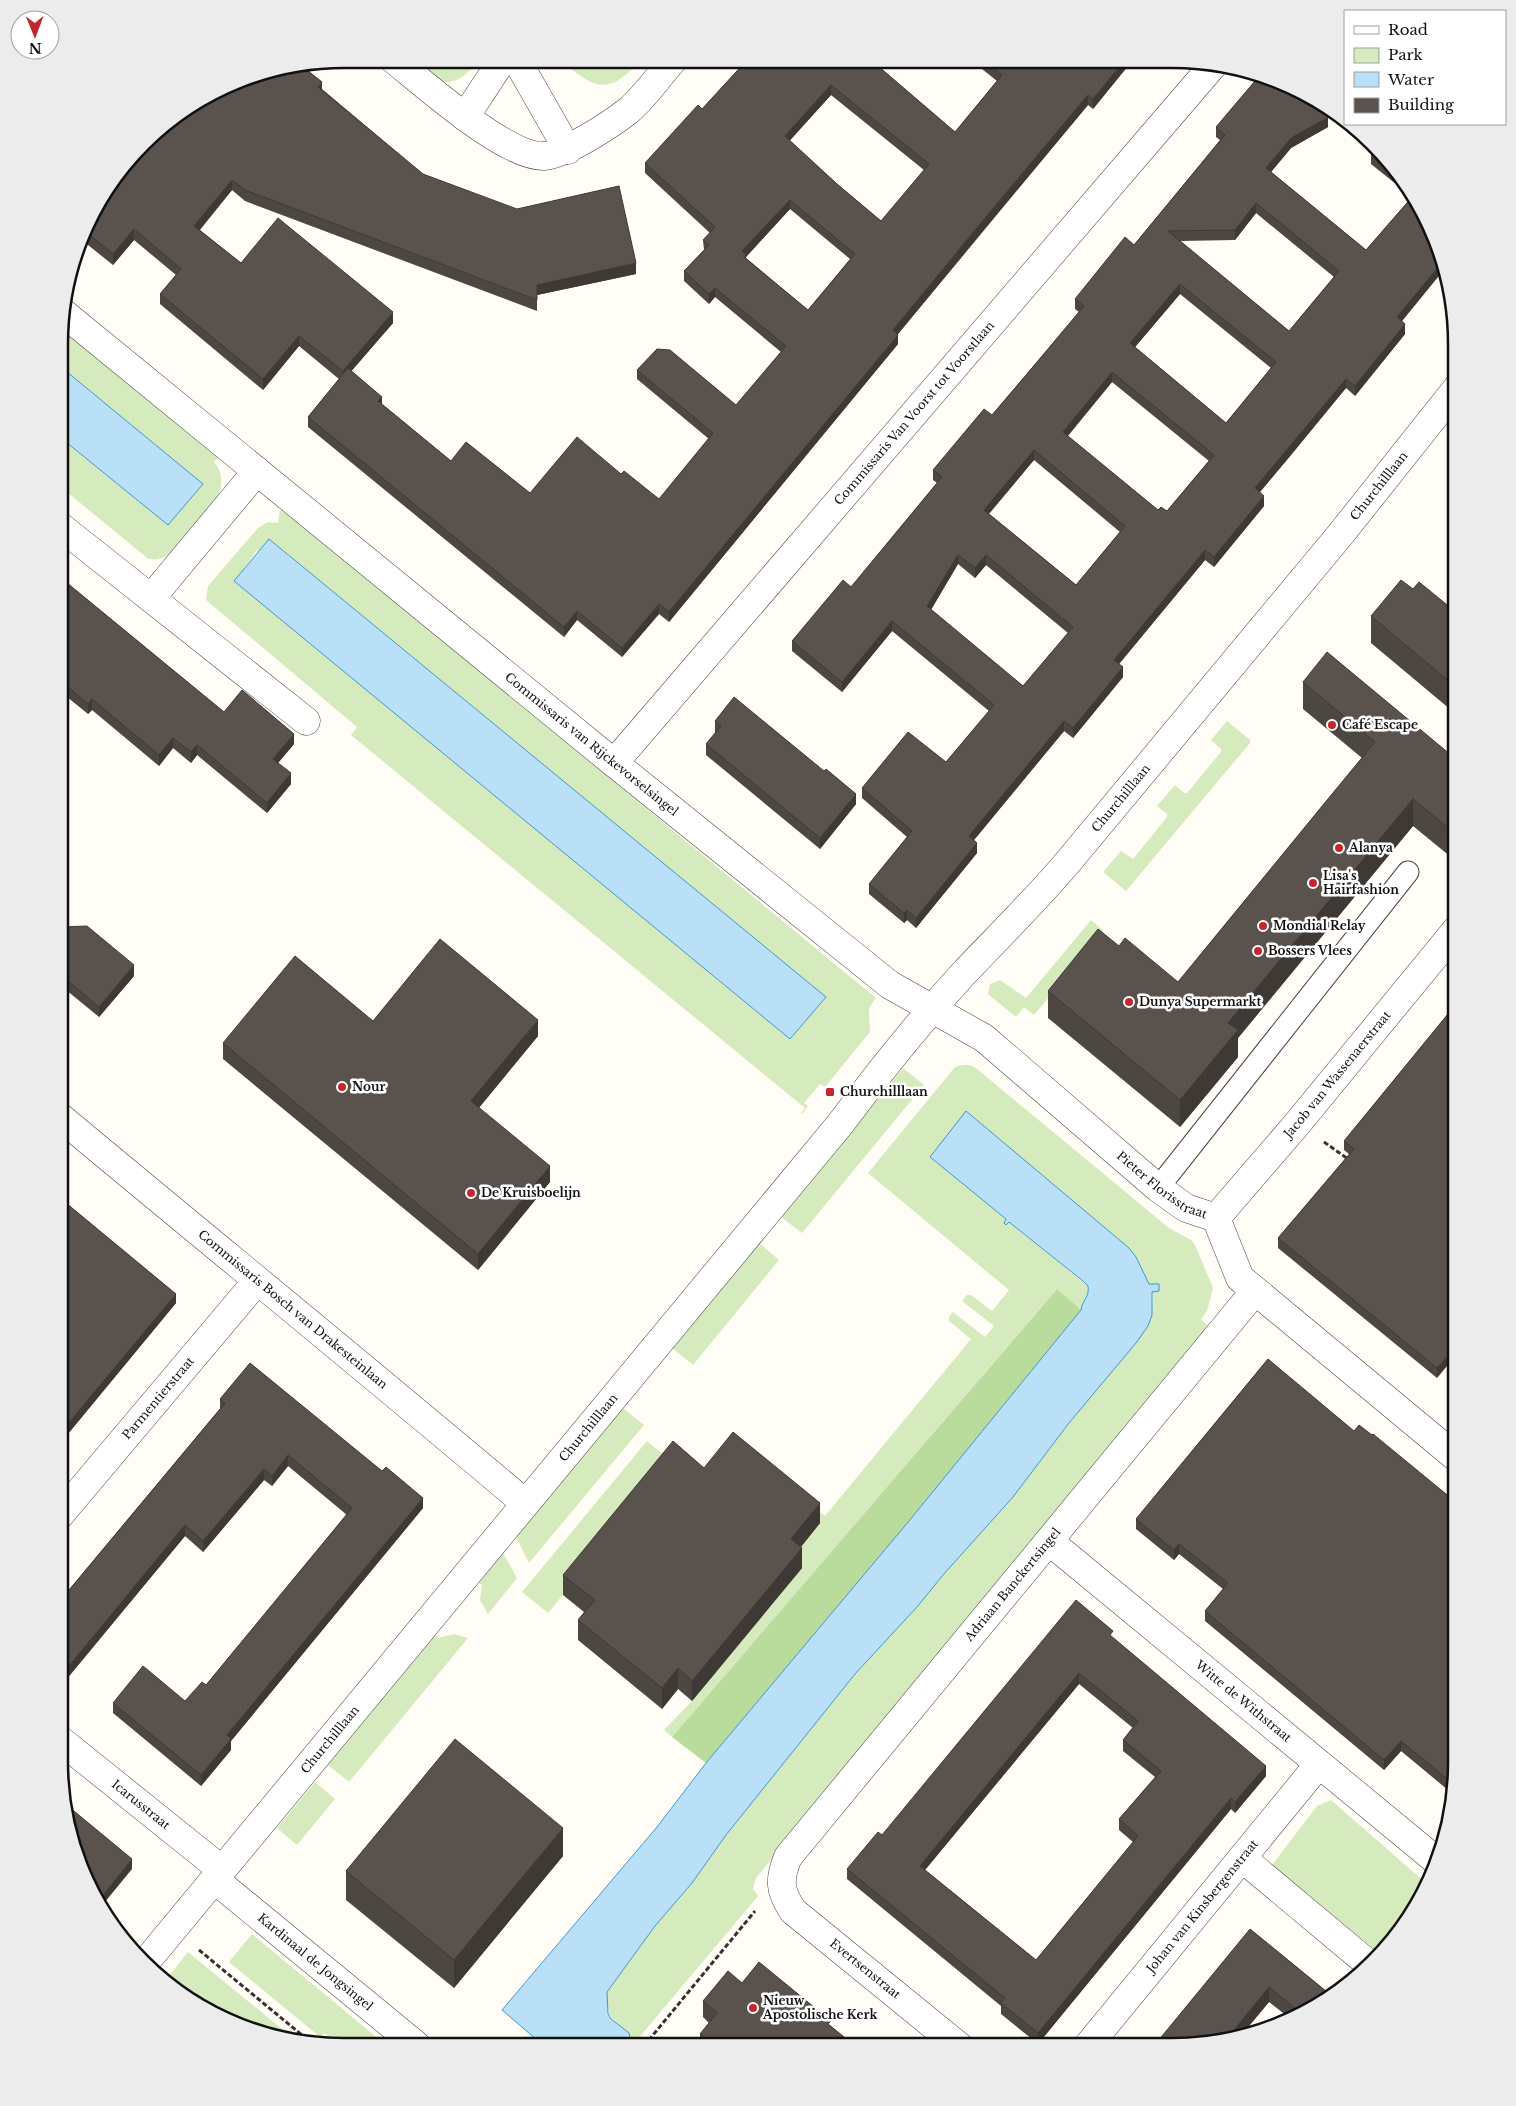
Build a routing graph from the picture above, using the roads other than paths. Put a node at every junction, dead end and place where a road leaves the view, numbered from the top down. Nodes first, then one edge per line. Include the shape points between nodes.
1 (404, 68) edge
2 (498, 68) edge
3 (521, 68) edge
4 (666, 68) edge
5 (1209, 70) edge
6 (465, 117) junction
7 (568, 150) junction
8 (69, 317) edge
9 (1448, 399) edge
10 (257, 471) junction
11 (68, 532) edge
12 (152, 598) junction
13 (306, 721) dead end
14 (614, 763) junction
15 (1408, 872) dead end
16 (1448, 939) edge
17 (932, 1009) junction
18 (68, 1124) edge
19 (1158, 1188) junction
20 (1216, 1218) junction
21 (257, 1280) junction
22 (1255, 1291) junction
23 (1448, 1448) edge
24 (525, 1503) junction
25 (68, 1505) edge
26 (1049, 1541) junction
27 (68, 1747) edge
28 (1320, 1764) junction
29 (1432, 1857) edge
30 (1242, 1858) junction
31 (218, 1874) junction
32 (781, 1883) joint
33 (149, 1959) edge
34 (1365, 1961) edge
35 (408, 2038) edge
36 (949, 2038) edge
37 (1094, 2038) edge

1 - 6 street
2 - 6 street
3 - 7 street
4 - 7 street via 628,110
5 - 14 street, Commissaris Van Voorst tot Voorstlaan
6 - 7 street via 512,148 543,156
8 - 10 street, Commissaris van Rijckevorselsingel
9 - 17 street, Churchilllaan via 1068,862
10 - 12 street
10 - 14 street, Commissaris van Rijckevorselsingel
11 - 12 street
12 - 13 street
14 - 17 street, Commissaris van Rijckevorselsingel via 890,985
15 - 19 lane
16 - 20 street, Jacob van Wassenaerstraat
17 - 19 street, Pieter Florisstraat via 984,1038
17 - 24 street, Churchilllaan
18 - 21 street, Commissaris Bosch van Drakesteinlaan
19 - 20 street, Pieter Florisstraat via 1186,1208
20 - 22 street, Pieter Florisstraat via 1240,1278
21 - 24 street, Commissaris Bosch van Drakesteinlaan
21 - 25 street, Parmentierstraat
22 - 23 street, Pieter Florisstraat
22 - 26 street, Adriaan Banckertsingel
24 - 31 street, Churchilllaan
26 - 28 street, Witte de Withstraat
26 - 32 street, Adriaan Banckertsingel via 788,1857
27 - 31 street, Icarusstraat
28 - 29 street, Witte de Withstraat
28 - 30 street, Johan van Kinsbergenstraat
30 - 34 street
30 - 37 street, Johan van Kinsbergenstraat
31 - 33 street, Churchilllaan
31 - 35 street, Kardinaal de Jongsingel
32 - 36 street, Evertsenstraat via 793,1911

